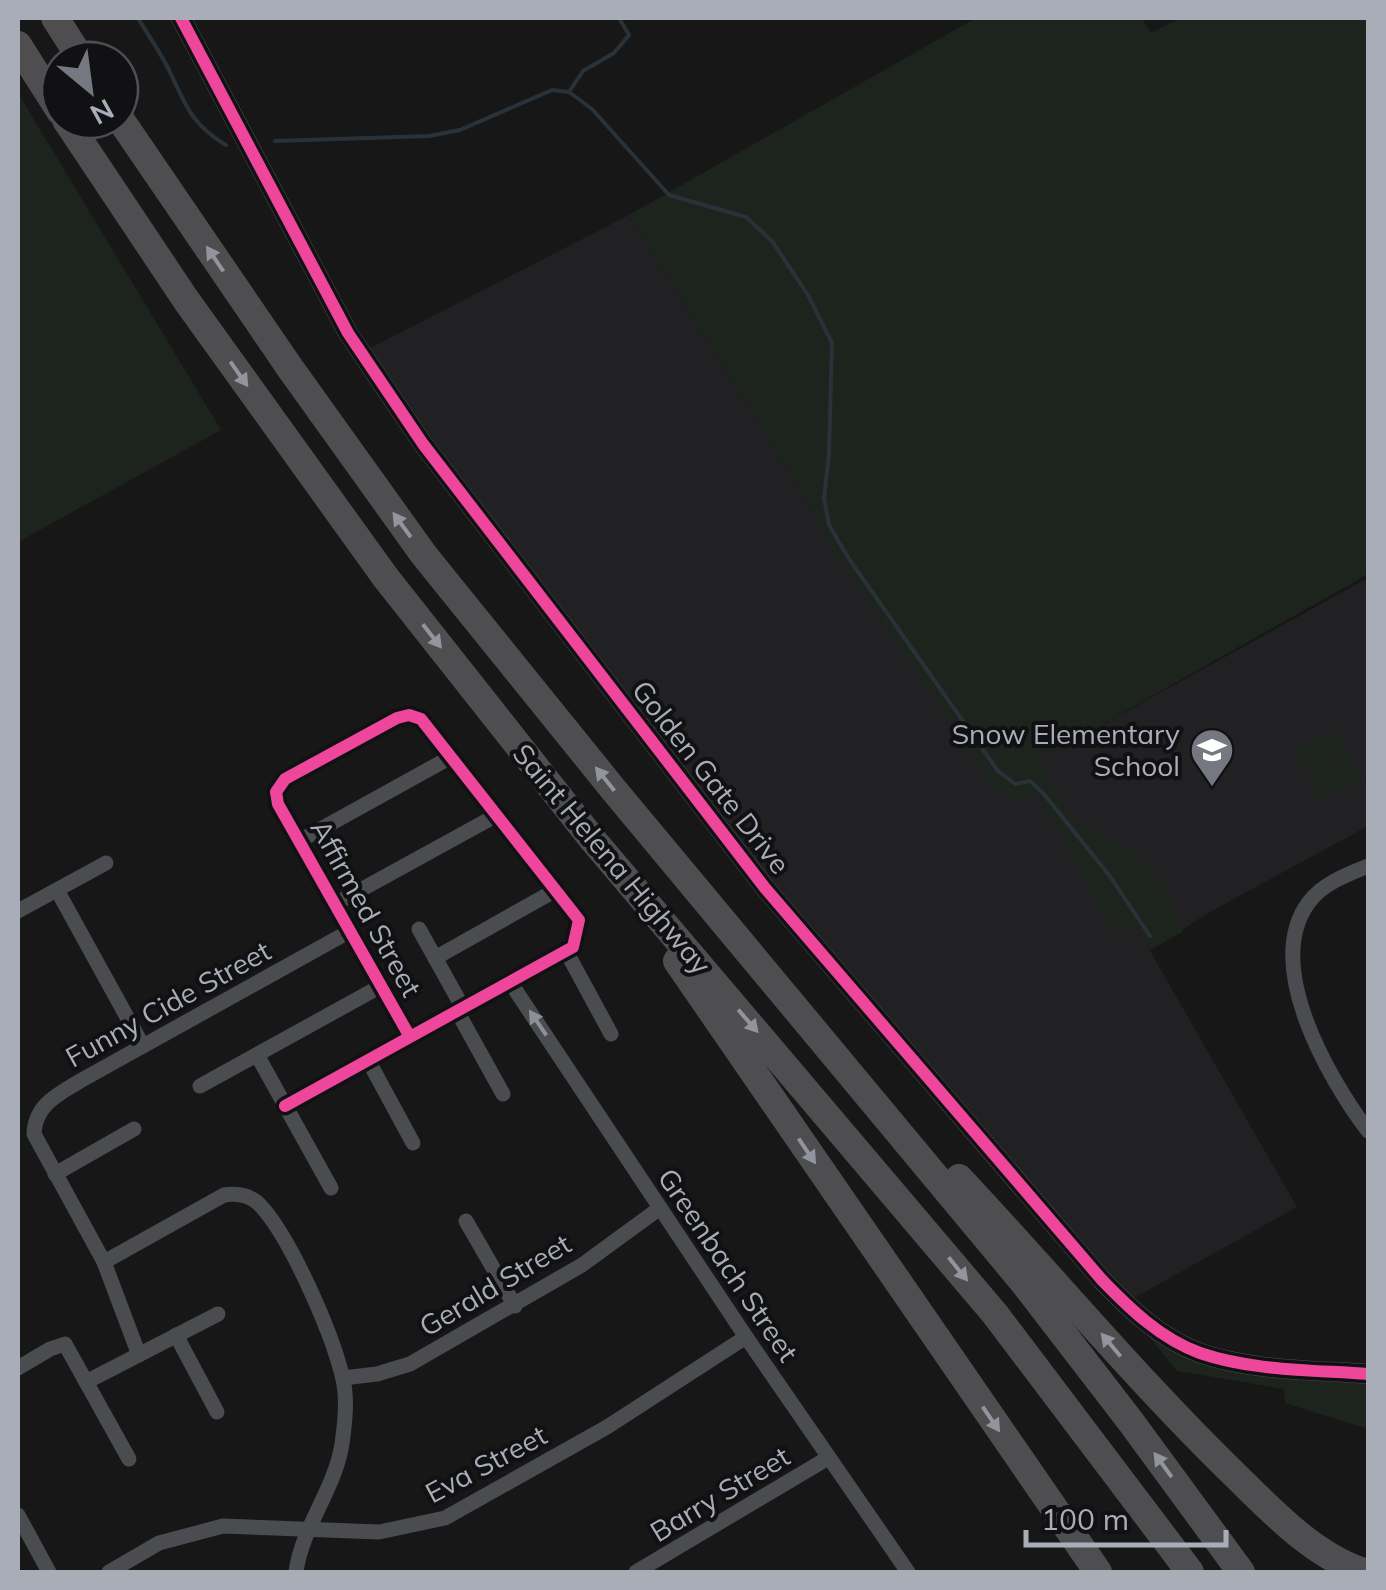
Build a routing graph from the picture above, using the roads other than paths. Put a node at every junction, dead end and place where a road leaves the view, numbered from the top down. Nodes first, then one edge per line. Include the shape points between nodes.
1 (55, 18) edge
2 (181, 18) edge
3 (69, 40) edge
4 (18, 44) edge
5 (40, 79) edge
6 (79, 140) edge
7 (134, 140) edge
8 (451, 757) junction
9 (496, 814) junction
10 (650, 834) junction
11 (300, 840) junction
12 (593, 840) junction
13 (106, 864) dead end
14 (1368, 866) edge
15 (57, 890) junction
16 (556, 890) junction
17 (335, 904) junction
18 (18, 911) edge
19 (419, 929) dead end
20 (350, 931) junction
21 (566, 952) junction
22 (435, 958) junction
23 (510, 982) junction
24 (381, 986) junction
25 (460, 1009) junction
26 (611, 1034) dead end
27 (410, 1037) junction
28 (143, 1046) junction
29 (257, 1054) junction
30 (368, 1060) junction
31 (200, 1086) dead end
32 (503, 1094) dead end
33 (285, 1106) junction
34 (134, 1129) dead end
35 (1368, 1131) edge
36 (413, 1143) dead end
37 (55, 1174) junction
38 (331, 1188) dead end
39 (660, 1208) junction
40 (466, 1221) dead end
41 (104, 1262) junction
42 (516, 1306) junction
43 (218, 1314) dead end
44 (176, 1336) junction
45 (746, 1337) junction
46 (138, 1355) junction
47 (18, 1368) edge
48 (1368, 1374) edge
49 (343, 1378) junction
50 (86, 1382) junction
51 (217, 1412) dead end
52 (129, 1458) dead end
53 (828, 1458) junction
54 (18, 1516) edge
55 (308, 1530) junction
56 (49, 1572) edge
57 (109, 1572) edge
58 (296, 1572) edge
59 (636, 1572) edge
60 (908, 1572) edge
61 (1098, 1572) edge
62 (1190, 1572) edge
63 (1241, 1572) edge
64 (1364, 1572) edge

1 - 3 highway
2 - 48 street, Golden Gate Drive via 348,333 423,444 765,888 1102,1280 1166,1336 1200,1353
4 - 5 highway
6 -> 12 highway, Saint Helena Highway via 342,518
10 -> 7 highway, Saint Helena Highway via 412,539
8 - 9 street
8 - 11 street
8 - 11 street, Affirmed Street via 421,719 409,716 284,779 278,804
9 - 16 street
9 - 17 street
63 -> 10 highway, Saint Helena Highway via 1024,1283
64 -> 10 highway via 1328,1556 1271,1509 1140,1379
11 - 17 street, Affirmed Street
12 -> 61 highway
12 -> 62 highway, Saint Helena Highway via 970,1284
13 - 15 street
14 - 35 street via 1310,900 1297,925 1292,966 1324,1059
15 - 18 street
15 - 28 street
16 - 21 street via 579,920 574,947
16 - 22 street
17 - 20 street, Affirmed Street
19 - 22 street
20 - 24 street, Affirmed Street
20 - 28 street, Funny Cide Street
21 - 23 street
21 - 26 street
22 - 25 street
23 - 25 street
39 -> 23 street, Greenbach Street
24 - 27 street, Affirmed Street
24 - 29 street
25 - 27 street
25 - 32 street
27 - 30 street
28 - 37 street, Funny Cide Street via 48,1100 34,1118 34,1134
29 - 31 street
29 - 33 street
30 - 33 street
30 - 36 street
33 - 38 street
34 - 37 street
37 - 41 street, Funny Cide Street
39 - 42 street, Gerald Street
39 - 45 street, Greenbach Street
40 - 42 street
41 - 46 street, Funny Cide Street
41 - 49 street via 224,1195 257,1201 308,1289
42 - 49 street, Gerald Street via 410,1364
43 - 44 street
44 - 46 street
44 - 51 street
45 - 53 street, Greenbach Street
45 - 55 street, Eva Street via 607,1427 445,1518 379,1532
46 - 50 street
47 - 50 street via 66,1344
49 - 55 street via 342,1448
50 - 52 street
53 - 59 street, Barry Street
53 - 60 street, Greenbach Street
54 - 56 street
55 - 57 street, Eva Street via 223,1526 160,1544
55 - 58 street

